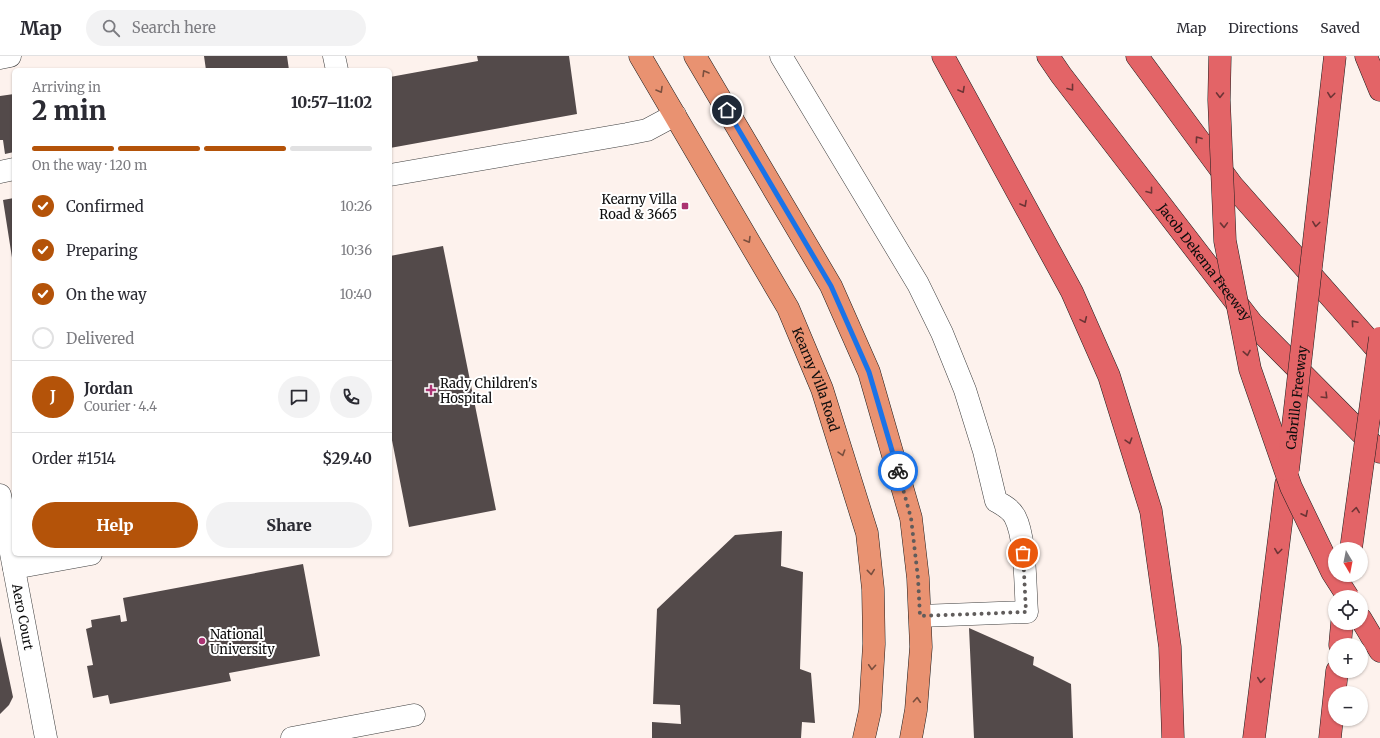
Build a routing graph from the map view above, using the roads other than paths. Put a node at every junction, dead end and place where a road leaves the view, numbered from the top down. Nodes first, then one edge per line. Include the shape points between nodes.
1 (10, 56) edge
2 (334, 56) edge
3 (640, 56) edge
4 (695, 56) edge
5 (781, 56) edge
6 (943, 56) edge
7 (1048, 56) edge
8 (1137, 56) edge
9 (1220, 56) edge
10 (1335, 56) edge
11 (1366, 56) edge
12 (0, 58) edge
13 (337, 68) edge
14 (1380, 90) edge
15 (675, 115) junction
16 (12, 169) edge
17 (0, 172) edge
18 (392, 175) edge
19 (1380, 338) edge
20 (1380, 353) edge
21 (1380, 452) edge
22 (0, 495) edge
23 (1352, 542) edge
24 (80, 556) edge
25 (14, 568) junction
26 (1346, 589) edge
27 (920, 616) junction
28 (1368, 630) edge
29 (1380, 651) edge
30 (1336, 678) edge
31 (414, 715) dead end
32 (46, 738) edge
33 (292, 738) edge
34 (864, 738) edge
35 (910, 738) edge
36 (1173, 738) edge
37 (1254, 738) edge
38 (1330, 738) edge

1 - 12 street
2 - 13 street
3 -> 15 main road, Kearny Villa Road
27 -> 4 main road via 911,518 869,372 831,286
5 - 27 street via 918,284 942,333 965,390 996,500 1011,511 1022,538 1026,612
6 -> 36 highway via 1072,292 1109,376 1151,511 1170,646
7 -> 21 highway, Jacob Dekema Freeway via 1252,323
20 -> 8 highway via 1232,185
9 -> 26 highway, bridge via 1225,241 1250,369 1291,487 1332,572
10 -> 37 highway, Cabrillo Freeway, bridge
11 - 14 highway
15 - 18 street via 647,130
15 -> 34 main road, Kearny Villa Road via 788,308 822,389 867,533 873,589 874,644 870,711
16 - 17 street
23 -> 19 highway, bridge
22 - 25 street, Aero Court
24 - 25 street
25 - 32 street, Aero Court
35 -> 27 main road via 916,710 921,647
28 - 29 highway
30 - 38 highway
31 - 33 street

